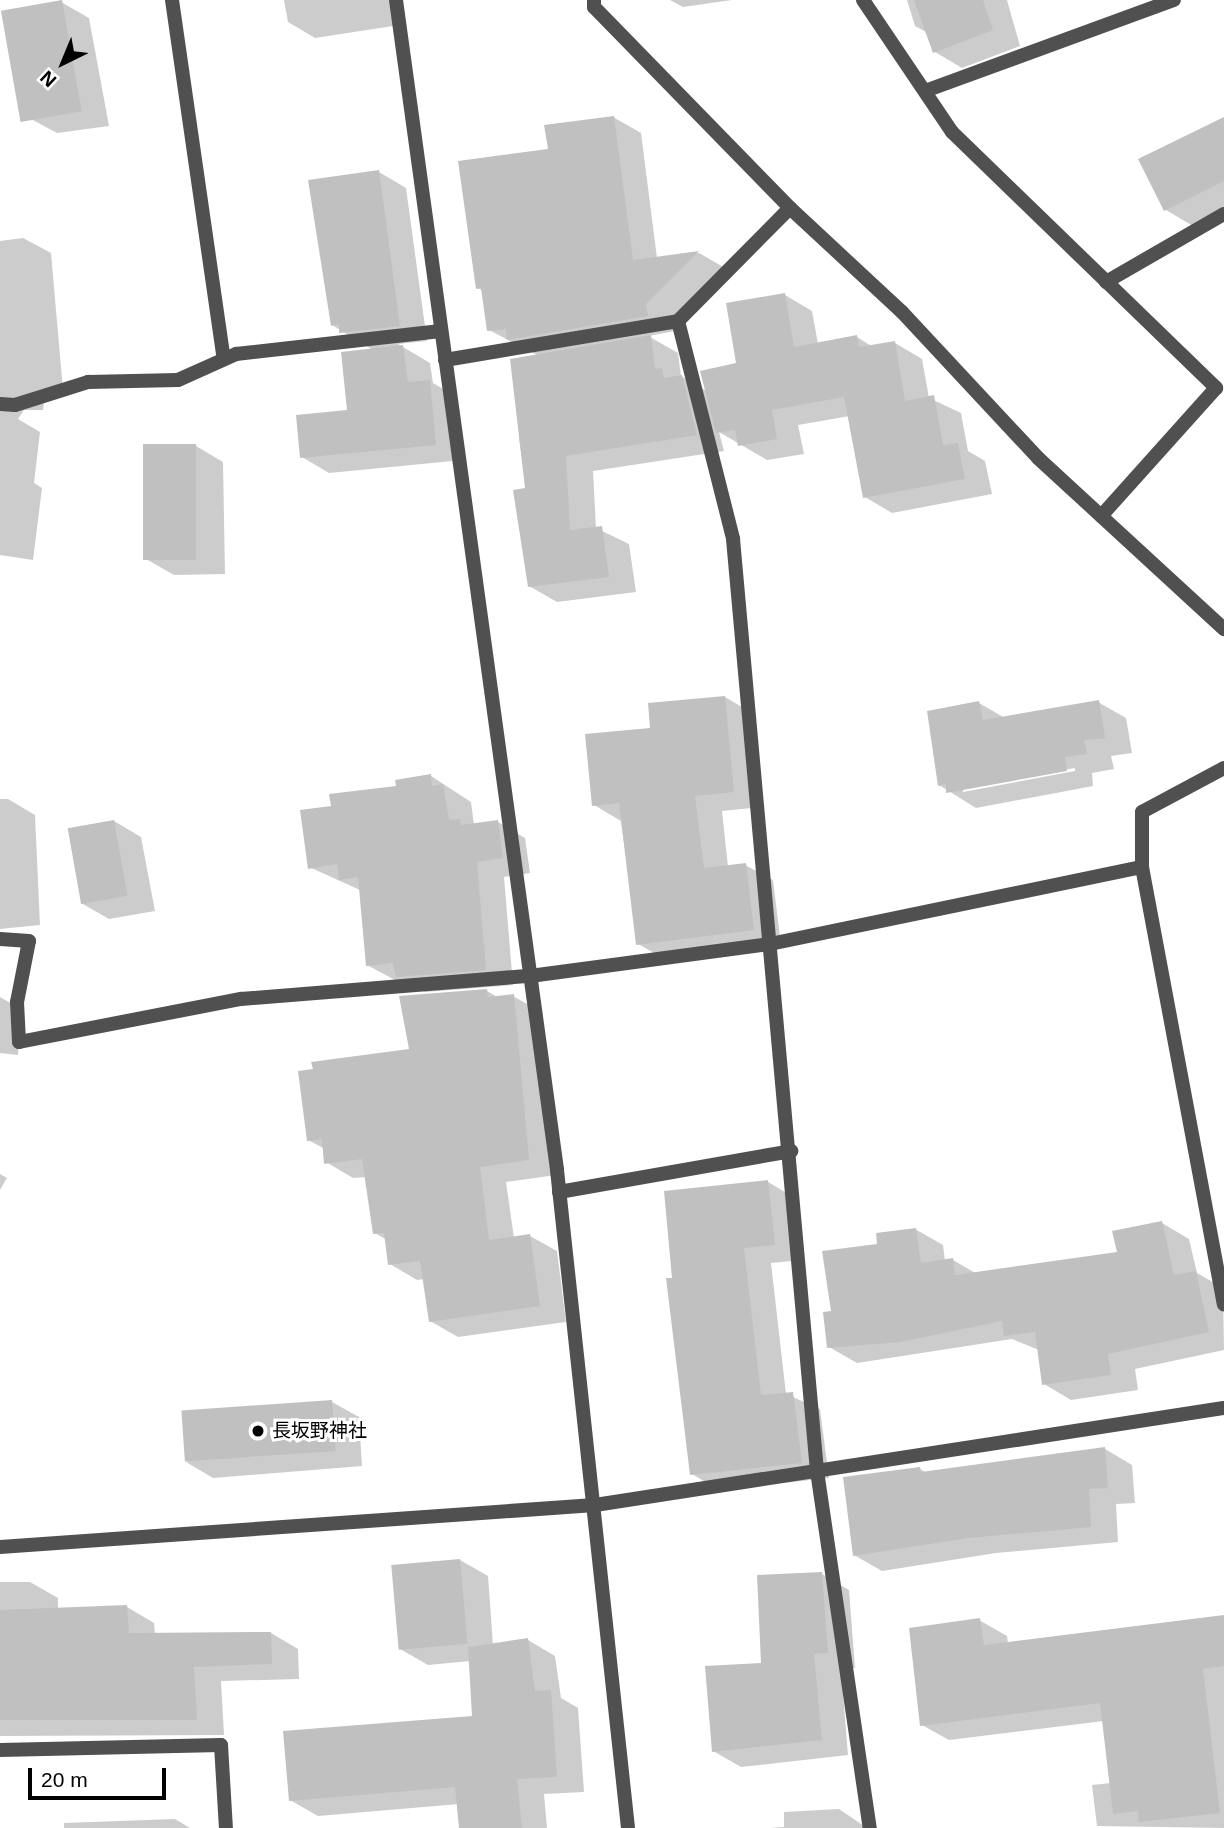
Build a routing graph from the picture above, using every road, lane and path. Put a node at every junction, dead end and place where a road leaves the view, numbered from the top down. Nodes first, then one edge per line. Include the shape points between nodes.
1 (172, 0) edge
2 (396, 0) edge
3 (594, 0) edge
4 (863, 0) edge
5 (1174, 0) edge
6 (925, 91) junction
7 (790, 208) junction
8 (1224, 214) edge
9 (1106, 282) junction
10 (678, 321) junction
11 (442, 331) junction
12 (224, 359) junction
13 (445, 360) junction
14 (0, 404) edge
15 (1101, 516) junction
16 (1224, 629) edge
17 (1224, 768) edge
18 (1142, 867) junction
19 (0, 939) edge
20 (770, 944) junction
21 (530, 976) junction
22 (791, 1151) junction
23 (559, 1192) junction
24 (1224, 1304) edge
25 (1224, 1408) edge
26 (817, 1471) junction
27 (596, 1505) junction
28 (0, 1547) edge
29 (0, 1750) edge
30 (226, 1828) edge
31 (628, 1828) edge
32 (870, 1828) edge

1 - 12 street
2 - 11 street
3 - 7 street via 594,7
4 - 6 street
5 - 6 street
6 - 9 street via 952,132
7 - 10 street
7 - 15 street via 902,312 1038,458
8 - 9 street
9 - 15 street via 1216,388
10 - 13 street
10 - 20 street via 733,539
11 - 12 street
11 - 13 street
12 - 14 street via 178,380 88,383 15,405
13 - 21 street
15 - 16 street
17 - 18 street via 1142,812
18 - 20 street
18 - 24 street
19 - 21 street via 29,941 18,1002 19,1042 241,999
20 - 21 street
20 - 22 street
21 - 23 street
22 - 23 street
22 - 26 street
23 - 27 street
25 - 26 street
26 - 27 street
26 - 32 street
27 - 28 street
27 - 31 street
29 - 30 street via 221,1745

